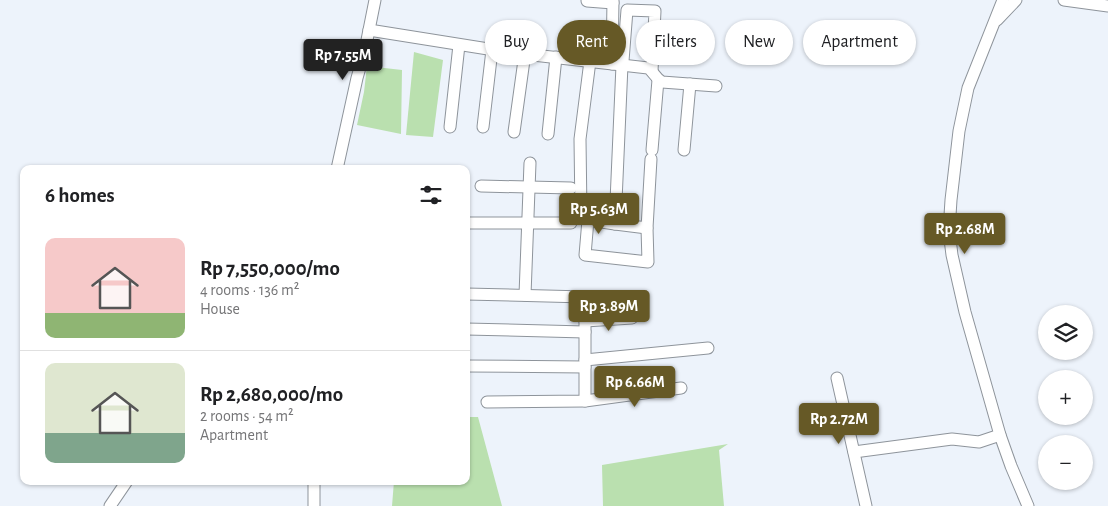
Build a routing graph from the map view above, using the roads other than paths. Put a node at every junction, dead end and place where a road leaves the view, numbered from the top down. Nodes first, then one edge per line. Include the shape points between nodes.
1 (375, 0) edge
2 (1002, 0) edge
3 (1016, 0) edge
4 (1064, 0) edge
5 (587, 1) edge
6 (613, 1) edge
7 (1108, 6) edge
8 (615, 20) edge
9 (625, 20) edge
10 (994, 22) junction
11 (369, 30) junction
12 (459, 45) junction
13 (485, 49) edge
14 (547, 56) edge
15 (556, 57) joint
16 (626, 64) edge
17 (490, 65) edge
18 (523, 65) edge
19 (589, 65) edge
20 (619, 65) edge
21 (655, 75) junction
22 (690, 84) junction
23 (716, 86) dead end
24 (450, 127) dead end
25 (483, 127) dead end
26 (514, 132) dead end
27 (548, 134) dead end
28 (684, 150) dead end
29 (530, 163) dead end
30 (338, 165) edge
31 (481, 186) dead end
32 (528, 187) junction
33 (571, 188) dead end
34 (588, 220) junction
35 (470, 223) edge
36 (527, 223) junction
37 (570, 224) dead end
38 (615, 224) junction
39 (647, 228) junction
40 (470, 294) edge
41 (525, 295) junction
42 (632, 318) dead end
43 (585, 326) junction
44 (470, 329) edge
45 (708, 348) dead end
46 (585, 364) junction
47 (470, 366) edge
48 (837, 378) dead end
49 (681, 388) dead end
50 (585, 401) junction
51 (487, 402) dead end
52 (1000, 435) junction
53 (854, 452) junction
54 (124, 485) edge
55 (314, 485) edge
56 (110, 506) edge
57 (314, 506) edge
58 (866, 506) edge
59 (1028, 506) edge

1 - 11 street
2 - 10 street
3 - 10 street
4 - 7 street
5 - 6 street
6 - 8 street
9 - 21 street via 627,10 655,11
10 - 52 street via 968,88 959,131 949,231 965,312
11 - 12 street
11 - 30 street
12 - 13 street
12 - 24 street
14 - 15 street
15 - 27 street
16 - 21 street via 648,68
17 - 25 street
18 - 26 street
19 - 34 street via 580,139 582,214
20 - 38 street
21 - 22 street via 668,83
21 - 39 street
22 - 23 street
22 - 28 street
29 - 32 street
31 - 32 street
32 - 33 street
32 - 36 street
34 - 38 street
34 - 39 street via 585,255 648,262
35 - 36 street
36 - 37 street
36 - 41 street
38 - 39 street
40 - 41 street
41 - 43 street via 585,297
42 - 43 street
43 - 44 street
43 - 46 street
45 - 46 street
46 - 47 street
46 - 50 street
48 - 53 street
49 - 50 street
50 - 51 street
52 - 53 street via 979,442 952,439
52 - 59 street
53 - 58 street
54 - 56 street
55 - 57 street

